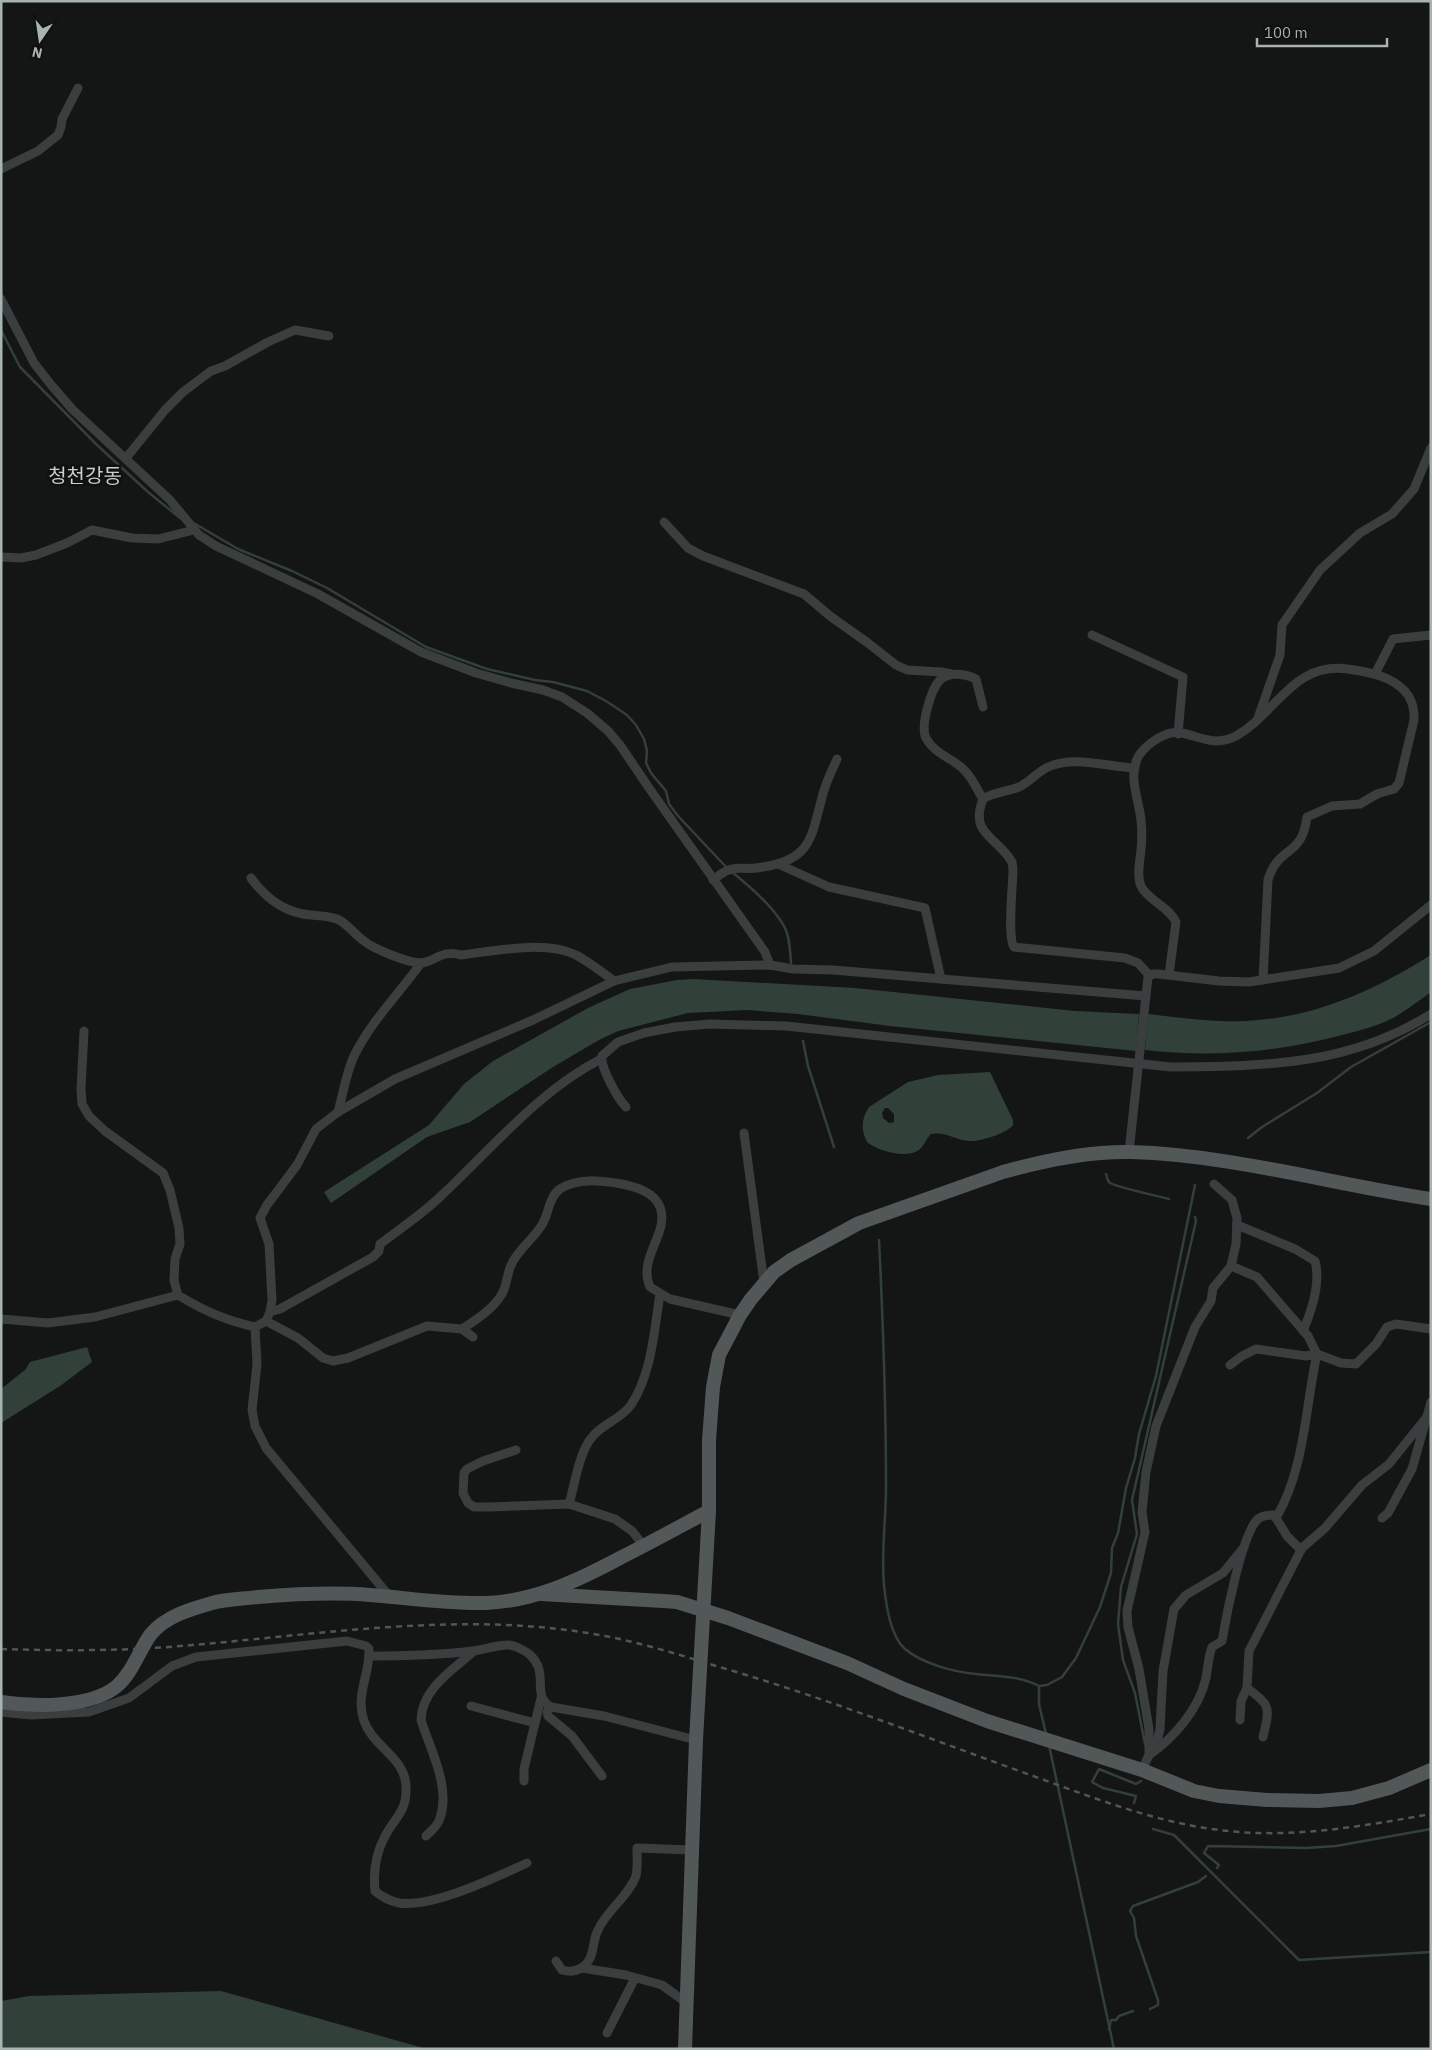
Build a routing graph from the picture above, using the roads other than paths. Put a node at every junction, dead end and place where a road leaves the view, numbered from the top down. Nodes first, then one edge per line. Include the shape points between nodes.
1 (78, 88) dead end
2 (1, 169) edge
3 (1, 299) edge
4 (329, 336) dead end
5 (1431, 448) edge
6 (126, 458) junction
7 (664, 522) dead end
8 (192, 527) junction
9 (1, 557) edge
10 (1431, 634) edge
11 (1092, 635) dead end
12 (952, 674) junction
13 (1375, 674) junction
14 (983, 707) dead end
15 (1257, 721) junction
16 (1178, 734) junction
17 (837, 758) dead end
18 (1136, 768) junction
19 (983, 799) junction
20 (778, 864) junction
21 (251, 878) dead end
22 (713, 880) junction
23 (1431, 905) edge
24 (421, 963) junction
25 (770, 965) junction
26 (1169, 975) junction
27 (1150, 976) junction
28 (941, 979) junction
29 (1263, 980) junction
30 (614, 981) junction
31 (1146, 996) junction
32 (1431, 1014) edge
33 (84, 1031) dead end
34 (601, 1059) junction
35 (1139, 1061) junction
36 (626, 1107) dead end
37 (338, 1112) junction
38 (744, 1133) dead end
39 (1129, 1152) junction
40 (1214, 1184) dead end
41 (1431, 1199) edge
42 (1237, 1225) junction
43 (1230, 1266) junction
44 (764, 1283) junction
45 (660, 1294) junction
46 (178, 1295) junction
47 (270, 1312) junction
48 (740, 1315) junction
49 (1, 1319) edge
50 (266, 1321) junction
51 (255, 1327) junction
52 (462, 1329) junction
53 (1431, 1329) edge
54 (1303, 1331) junction
55 (473, 1337) dead end
56 (1317, 1354) junction
57 (1230, 1365) dead end
58 (1431, 1402) edge
59 (1426, 1418) junction
60 (516, 1450) dead end
61 (569, 1504) junction
62 (708, 1511) junction
63 (1276, 1518) junction
64 (1382, 1518) dead end
65 (1247, 1544) junction
66 (644, 1546) junction
67 (1301, 1550) junction
68 (541, 1594) junction
69 (390, 1597) junction
70 (474, 1651) junction
71 (369, 1656) junction
72 (1246, 1688) junction
73 (541, 1698) junction
74 (1, 1702) edge
75 (88, 1706) junction
76 (470, 1706) dead end
77 (551, 1707) junction
78 (1, 1712) edge
79 (1240, 1720) dead end
80 (536, 1723) junction
81 (1263, 1737) dead end
82 (696, 1740) junction
83 (1149, 1755) junction
84 (1142, 1770) junction
85 (1431, 1770) edge
86 (602, 1776) dead end
87 (524, 1782) dead end
88 (426, 1836) dead end
89 (692, 1850) junction
90 (527, 1863) dead end
91 (556, 1961) dead end
92 (582, 1968) junction
93 (636, 1978) junction
94 (687, 2009) junction
95 (607, 2033) dead end
96 (686, 2049) edge

1 - 2 street via 62,119 58,135 38,151
3 - 6 street via 41,372 74,410
4 - 6 street via 295,330 211,371 165,410
5 - 15 street via 1414,489 1392,514 1360,533 1320,570 1282,625 1280,655
6 - 8 street
7 - 12 street via 688,548 703,556 804,594 896,665 907,670
8 - 9 street via 158,539 132,538 92,530 36,555
8 - 22 street via 216,546 318,594 421,652 476,673 543,690 562,697 587,713 620,745
10 - 13 street via 1393,639
11 - 16 street via 1183,677
12 - 14 street via 976,679
12 - 19 street via 935,688 924,732 937,752 962,767
13 - 15 street via 1334,668 1311,672
13 - 29 street via 1400,686 1415,710 1399,783 1394,789 1360,804 1332,806 1307,816 1299,842 1271,867
15 - 16 street via 1236,735 1217,742
16 - 18 street via 1169,732 1144,749 1137,758
17 - 20 street via 808,844 800,853
18 - 19 street via 1063,763 1045,768 1023,786
18 - 26 street via 1134,788 1141,822 1141,886 1176,922
19 - 27 street via 978,816 981,828 1010,858 1014,869 1012,945 1125,958 1138,964
20 - 22 street via 758,868 738,866
20 - 28 street via 829,887 925,908
21 - 24 street via 274,902 302,914 337,919 380,952
22 - 25 street via 765,952
23 - 29 street via 1384,944 1353,962 1324,971
24 - 30 street via 453,952 461,955 557,949 575,955
24 - 37 street via 367,1032 353,1058
25 - 28 street
25 - 30 street via 672,967
26 - 27 street
26 - 29 street via 1235,982
27 - 31 street
28 - 31 street
30 - 37 street via 534,1020 395,1079
31 - 35 street
32 - 35 street via 1392,1036 1319,1058 1265,1066 1171,1067
33 - 46 street via 82,1104 105,1131 163,1173 170,1190 179,1228 174,1281
34 - 35 street via 618,1042 644,1033 710,1024 805,1028
34 - 36 street via 619,1100
34 - 47 street via 549,1094 443,1195 380,1244 379,1251 372,1257
35 - 39 street
37 - 47 street via 316,1129 297,1165 260,1218 271,1262
38 - 44 street
39 - 41 main road via 1208,1158
39 - 44 main road via 1024,1166 893,1210 822,1242 774,1272
40 - 42 street via 1232,1200
42 - 43 street
42 - 54 street via 1295,1249 1315,1261 1318,1270 1316,1284
43 - 54 street via 1257,1277
43 - 83 street via 1213,1288 1211,1301 1195,1327 1156,1426 1146,1472 1142,1512 1145,1532 1127,1611 1149,1728
44 - 48 main road
45 - 48 street
45 - 52 street via 650,1287 646,1272 660,1227 660,1206 656,1201 638,1187 593,1180 571,1183 558,1190 552,1198 544,1222 511,1264 502,1294
45 - 61 street via 651,1349 638,1392 624,1413 594,1434 586,1446
46 - 49 street via 95,1317 48,1322
46 - 51 street via 205,1312
47 - 50 street
48 - 62 main road via 718,1355 715,1370 709,1440
50 - 51 street
50 - 52 street via 298,1338 323,1358 333,1361 427,1326
51 - 69 street via 257,1364 252,1410 266,1448
52 - 55 street
53 - 56 street via 1396,1324 1387,1327 1356,1364
54 - 56 street
56 - 57 street via 1306,1356 1256,1349
56 - 63 street via 1311,1398 1290,1493
58 - 59 street
59 - 64 street via 1412,1469 1388,1513
59 - 67 street via 1389,1464 1362,1485
60 - 61 street via 483,1461 464,1473 463,1492 468,1503 474,1507
61 - 66 street via 615,1519 632,1531
62 - 66 main road
62 - 82 main road
63 - 65 street via 1268,1515 1258,1519
63 - 67 street
65 - 83 street via 1231,1592 1222,1641 1212,1647 1202,1688 1185,1721 1163,1746
65 - 83 street via 1223,1572 1186,1596 1174,1609 1163,1671 1158,1738
66 - 68 main road via 584,1577
67 - 72 street via 1249,1651
68 - 69 main road via 486,1603
68 - 84 main road via 677,1602 847,1663 987,1721
69 - 75 main road via 350,1594 271,1596 215,1602 181,1613 161,1624 117,1686
70 - 71 street
70 - 73 street via 508,1645 528,1654 540,1672
70 - 88 street via 435,1686 421,1712 442,1794 440,1818
71 - 75 street via 366,1646 347,1641 196,1658 172,1666 128,1698
71 - 90 street via 360,1696 363,1720 371,1736 400,1766 406,1787 404,1806 386,1834 376,1858 375,1891 401,1903 429,1901
72 - 79 street via 1241,1701
72 - 81 street via 1263,1699 1267,1706
73 - 77 street
73 - 80 street
74 - 75 main road
75 - 78 street via 31,1715
76 - 80 street
77 - 82 street via 604,1716
77 - 86 street via 548,1716 572,1736
80 - 87 street via 524,1769
82 - 89 main road
83 - 84 street
84 - 85 main road via 1177,1786 1219,1796 1319,1801 1366,1796
89 - 92 street via 637,1848 636,1874 631,1887 603,1921 597,1932 594,1952
89 - 94 main road
91 - 92 street via 562,1970
92 - 93 street
93 - 94 street via 662,1985
93 - 95 street
94 - 96 main road

